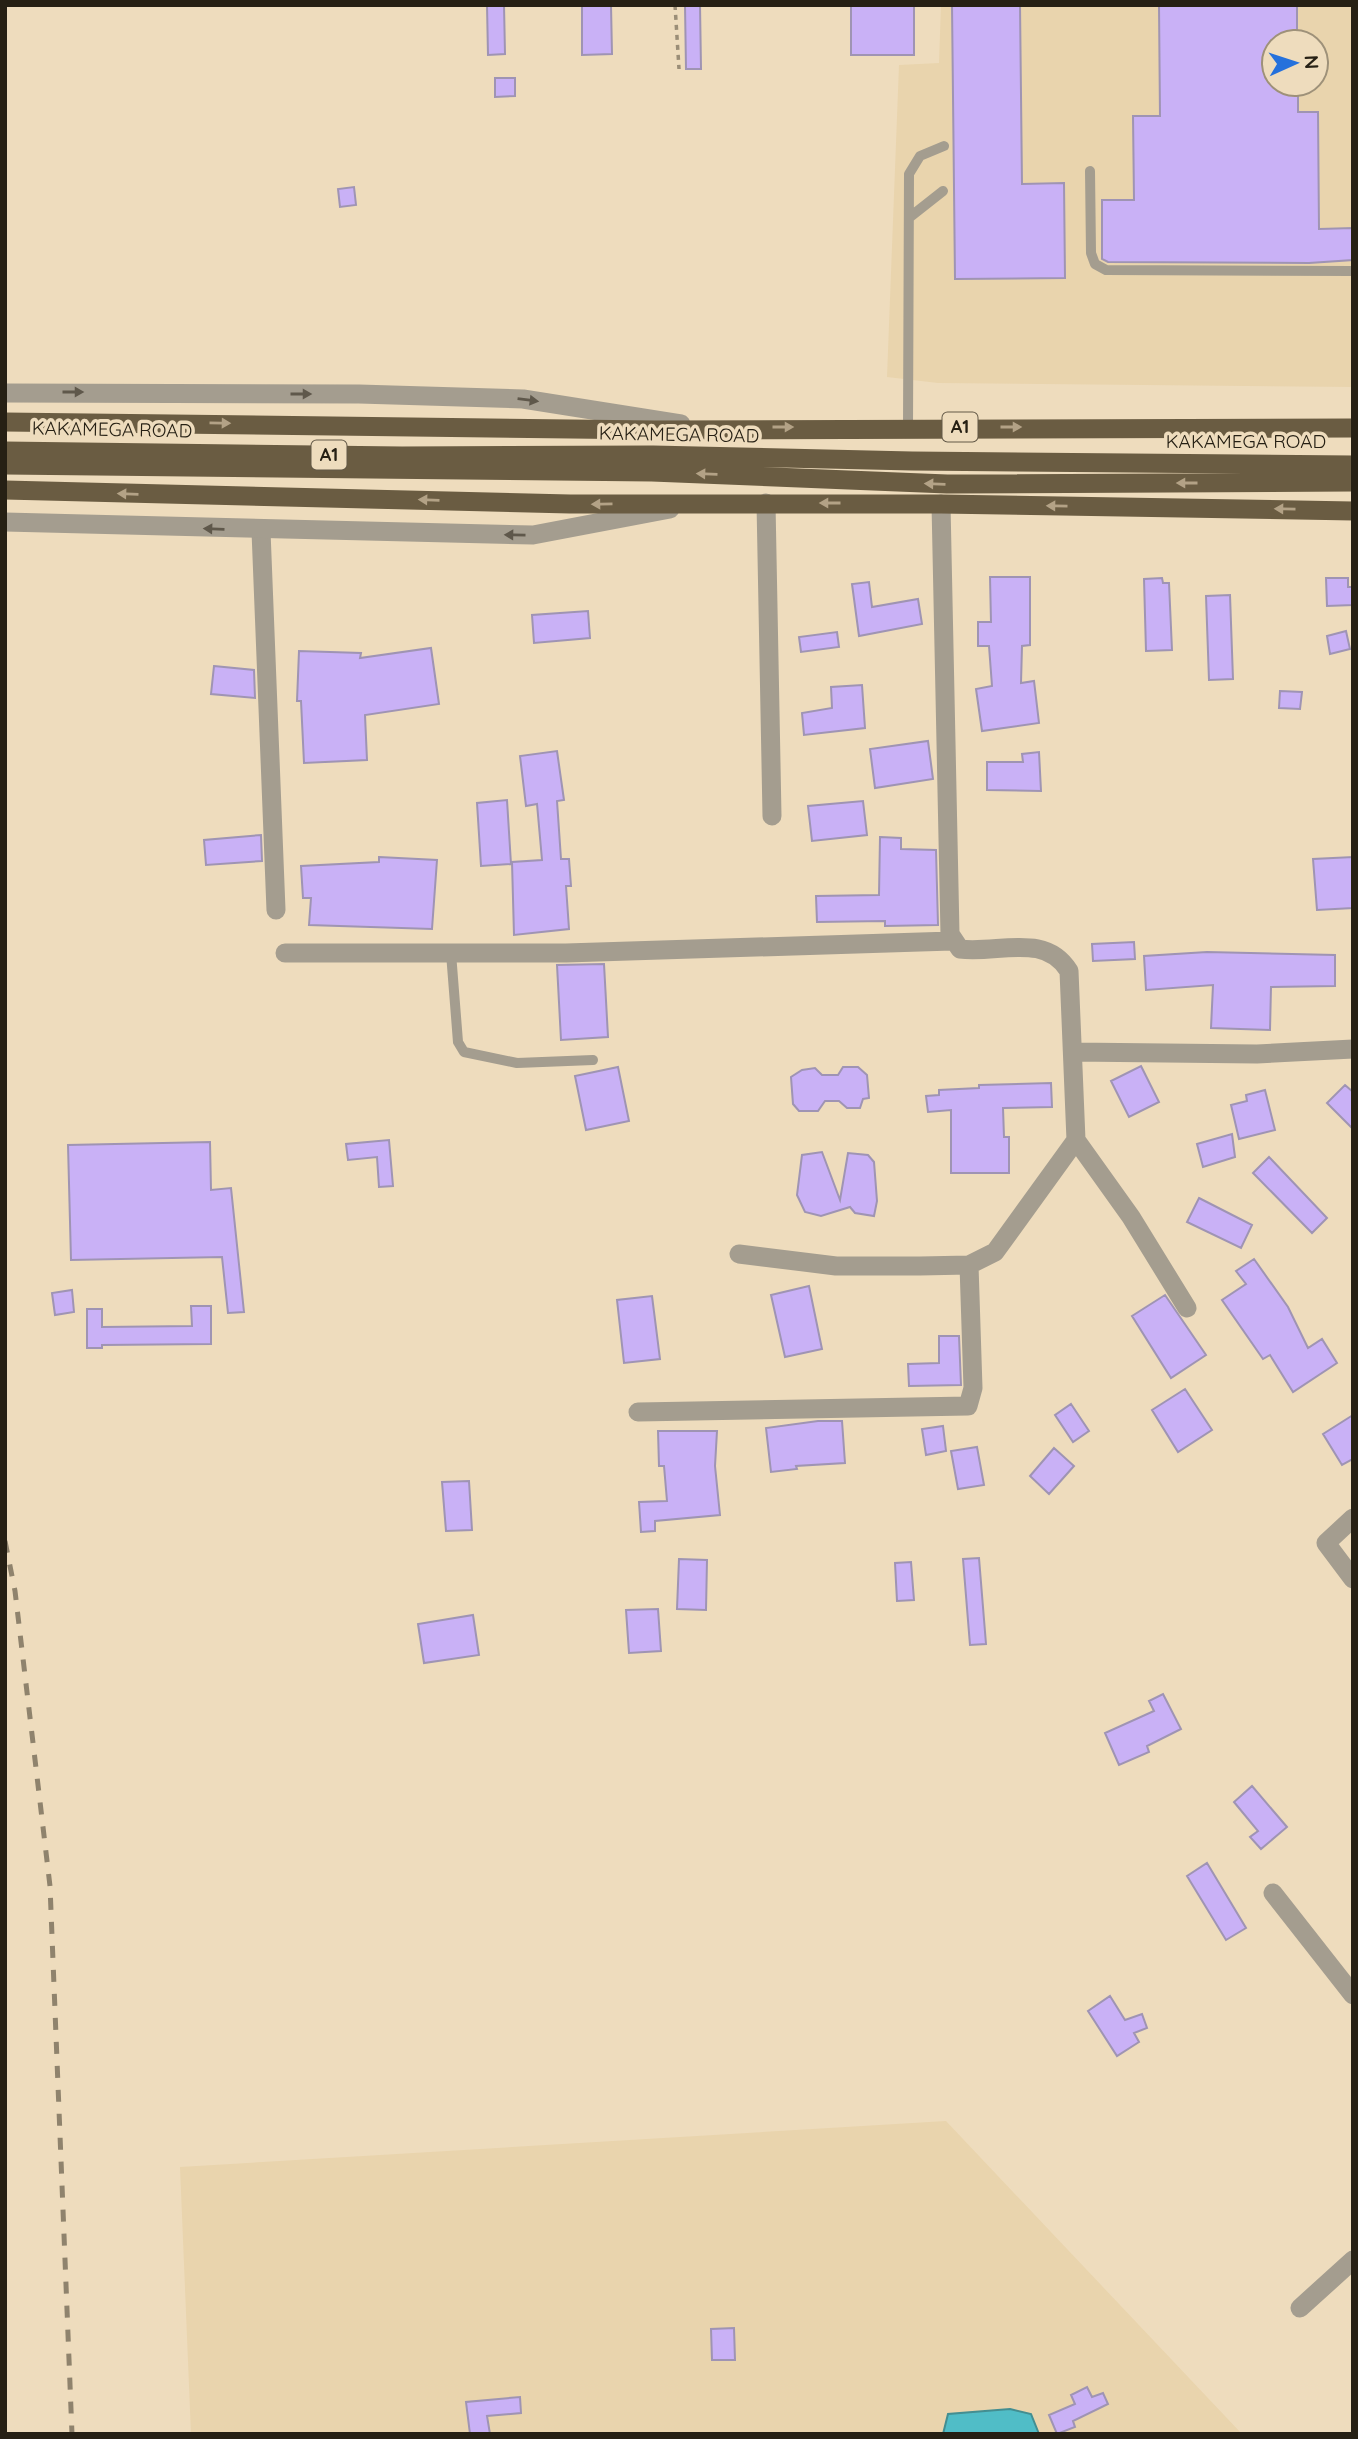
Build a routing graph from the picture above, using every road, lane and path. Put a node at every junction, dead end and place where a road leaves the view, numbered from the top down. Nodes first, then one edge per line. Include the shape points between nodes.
1 (675, 5) edge
2 (679, 69) dead end
3 (944, 146) dead end
4 (1090, 171) dead end
5 (943, 191) dead end
6 (910, 217) junction
7 (1353, 271) edge
8 (5, 393) edge
9 (5, 422) edge
10 (702, 427) junction
11 (908, 427) junction
12 (1353, 428) edge
13 (5, 450) edge
14 (5, 465) edge
15 (1353, 465) edge
16 (1353, 482) edge
17 (5, 490) edge
18 (702, 503) junction
19 (766, 503) junction
20 (941, 504) junction
21 (1353, 510) edge
22 (5, 522) edge
23 (261, 531) junction
24 (772, 816) dead end
25 (276, 910) dead end
26 (952, 941) junction
27 (285, 953) dead end
28 (451, 953) junction
29 (1353, 1049) edge
30 (1073, 1052) junction
31 (593, 1060) dead end
32 (1076, 1140) junction
33 (739, 1254) dead end
34 (970, 1265) junction
35 (1187, 1308) dead end
36 (638, 1412) dead end
37 (1353, 1518) edge
38 (1353, 1579) edge
39 (1273, 1893) dead end
40 (1353, 1995) edge
41 (1353, 2260) edge
42 (1300, 2308) dead end

1 - 2 path
3 - 6 lane via 920,156 909,174
4 - 7 lane via 1091,253 1095,264 1106,270
5 - 6 lane
6 - 11 lane
8 -> 10 street via 523,399
9 -> 10 highway, A1
10 -> 11 highway, A1
11 -> 12 highway, A1
13 - 15 highway, KAKAMEGA ROAD / A1
16 -> 14 highway, KAKAMEGA ROAD / A1 via 947,484 652,472
18 -> 17 highway, A1
18 - 19 highway, A1
18 -> 23 street via 533,535
20 -> 19 highway, A1
19 - 24 street
21 -> 20 highway, A1
20 - 26 street
23 -> 22 street
23 - 25 street
26 - 28 street
26 - 30 street via 967,950 1040,948 1062,961 1069,971
27 - 28 street
28 - 31 lane via 458,1042 464,1052 517,1063
29 - 30 street via 1257,1054
30 - 32 street
32 - 34 street via 995,1252
32 - 35 street
33 - 34 street via 836,1266
34 - 36 street via 973,1388 968,1406
37 - 38 street via 1326,1543
39 - 40 street
41 - 42 street

